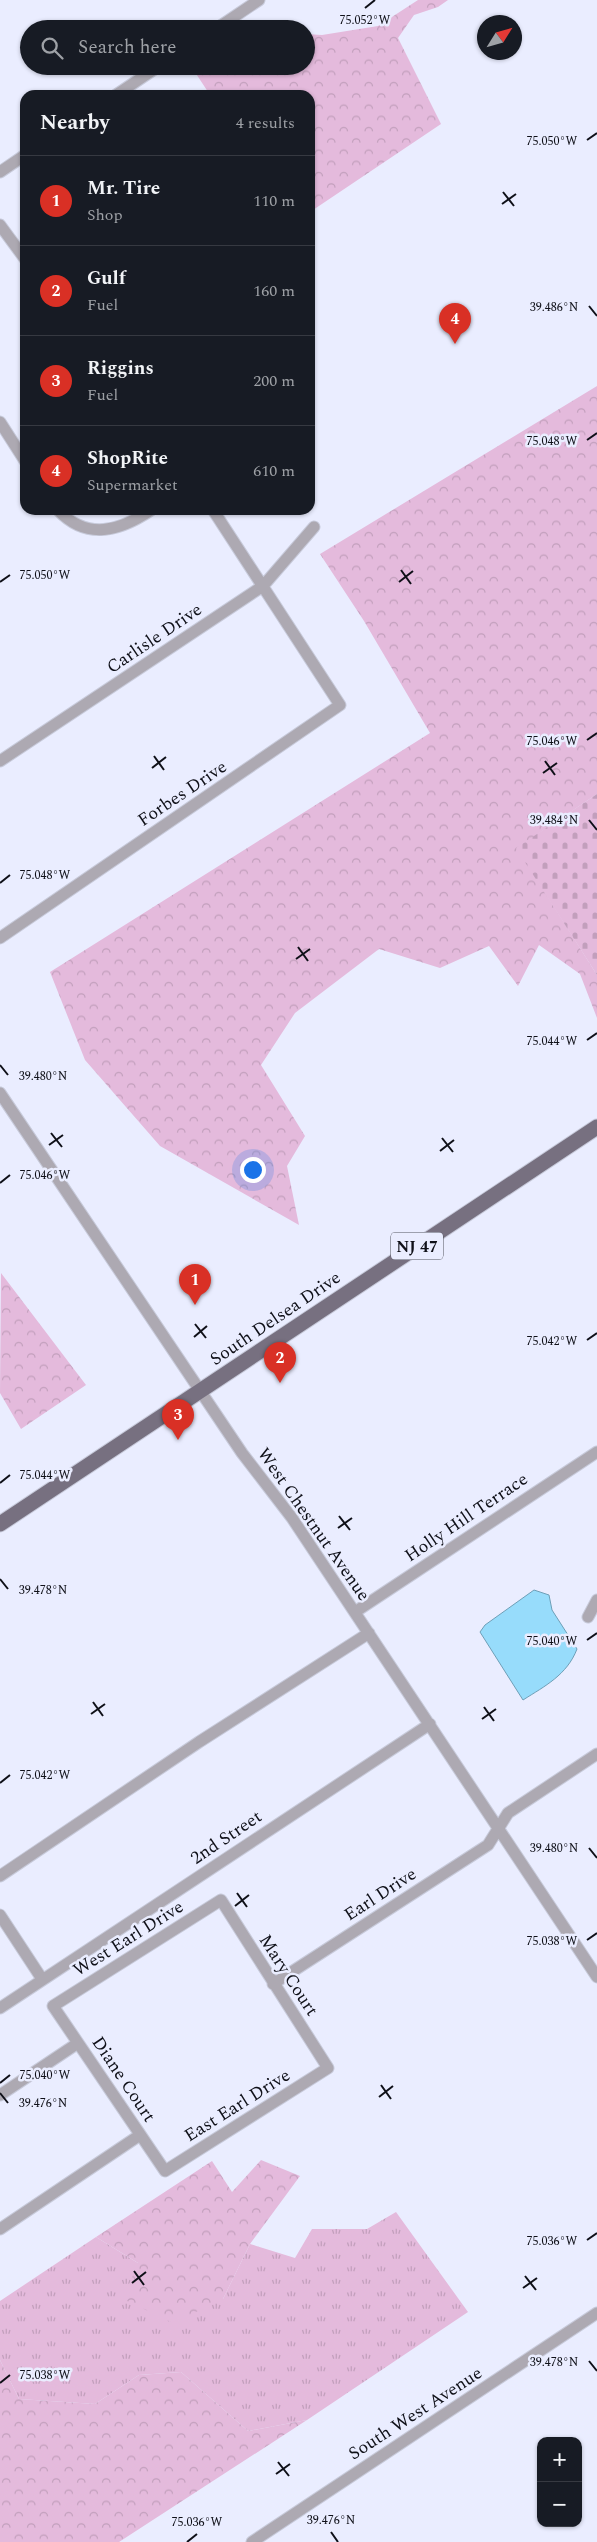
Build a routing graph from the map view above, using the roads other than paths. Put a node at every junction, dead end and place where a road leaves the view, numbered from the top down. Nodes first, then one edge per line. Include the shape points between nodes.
1 (259, 0) edge
2 (229, 20) edge
3 (146, 75) edge
4 (124, 90) edge
5 (20, 159) edge
6 (0, 172) edge
7 (0, 225) edge
8 (20, 252) edge
9 (0, 422) edge
10 (20, 453) edge
11 (62, 515) edge
12 (142, 515) edge
13 (216, 515) edge
14 (314, 527) dead end
15 (263, 586) junction
16 (0, 761) edge
17 (0, 938) edge
18 (0, 1094) edge
19 (597, 1127) edge
20 (200, 1391) junction
21 (597, 1452) edge
22 (0, 1524) edge
23 (597, 1600) edge
24 (355, 1612) junction
25 (588, 1617) dead end
26 (369, 1632) junction
27 (430, 1724) junction
28 (597, 1754) edge
29 (498, 1827) junction
30 (0, 1876) edge
31 (221, 1900) joint
32 (0, 1915) edge
33 (597, 1977) edge
34 (42, 1979) junction
35 (274, 1984) junction
36 (54, 2006) joint
37 (0, 2008) edge
38 (78, 2043) junction
39 (328, 2068) joint
40 (0, 2095) edge
41 (140, 2135) junction
42 (165, 2171) joint
43 (0, 2230) edge
44 (597, 2313) edge
45 (252, 2542) edge

1 - 2 street
3 - 4 street
5 - 6 street
7 - 8 street
9 - 10 street
11 - 12 street via 78,526 108,530 120,528
13 - 15 street
14 - 15 street, Carlisle Drive
15 - 16 street, Carlisle Drive
15 - 17 street, Forbes Drive via 340,706
18 - 20 street, West Chestnut Avenue
19 - 20 main road, South Delsea Drive / NJ 47
20 - 22 main road, South Delsea Drive / NJ 47
20 - 24 street, West Chestnut Avenue
21 - 24 street, Holly Hill Terrace
23 - 25 street
24 - 26 street, West Chestnut Avenue
26 - 27 street, West Chestnut Avenue
26 - 30 street
27 - 29 street, West Chestnut Avenue
27 - 34 street, 2nd Street
28 - 29 street, Earl Drive via 508,1812
29 - 33 street, West Chestnut Avenue
29 - 35 street, Earl Drive via 488,1845
31 - 35 street, Mary Court
31 - 36 street, West Earl Drive
32 - 34 street
34 - 37 street, 2nd Street
35 - 39 street, Mary Court
36 - 38 street, Diane Court
38 - 40 street
38 - 41 street, Diane Court
39 - 42 street, East Earl Drive
41 - 42 street, Diane Court
41 - 43 street
44 - 45 street, South West Avenue

